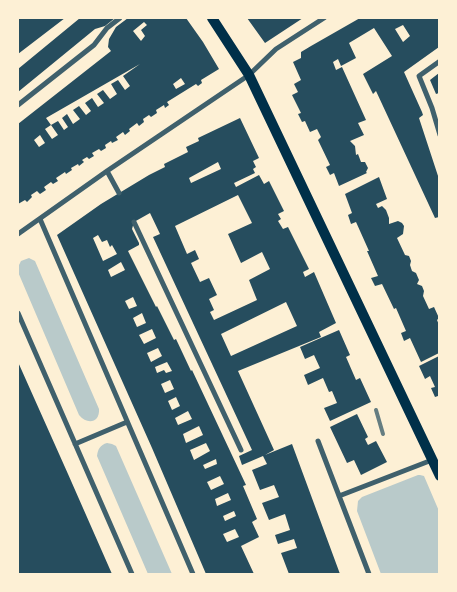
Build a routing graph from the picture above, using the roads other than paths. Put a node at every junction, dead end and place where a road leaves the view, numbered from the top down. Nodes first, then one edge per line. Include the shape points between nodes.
1 (120, 18) edge
2 (212, 18) edge
3 (324, 18) edge
4 (440, 61) edge
5 (249, 75) junction
6 (18, 105) edge
7 (440, 107) edge
8 (432, 108) junction
9 (440, 135) edge
10 (108, 171) junction
11 (119, 193) dead end
12 (40, 219) junction
13 (134, 222) dead end
14 (18, 234) edge
15 (18, 312) edge
16 (127, 422) junction
17 (318, 441) dead end
18 (75, 444) junction
19 (241, 450) dead end
20 (432, 460) junction
21 (440, 476) edge
22 (339, 496) junction
23 (132, 574) edge
24 (193, 574) edge
25 (369, 574) edge

1 - 6 street via 94,45
2 - 5 main road
3 - 5 street via 276,49
4 - 8 street via 419,76
5 - 10 street
5 - 20 main road
7 - 8 street
8 - 9 street
10 - 11 street
10 - 12 street
12 - 14 street
12 - 16 street
13 - 19 street
15 - 18 street
16 - 18 street
16 - 24 street
17 - 22 street
18 - 23 street
20 - 21 main road
20 - 22 street
22 - 25 street

